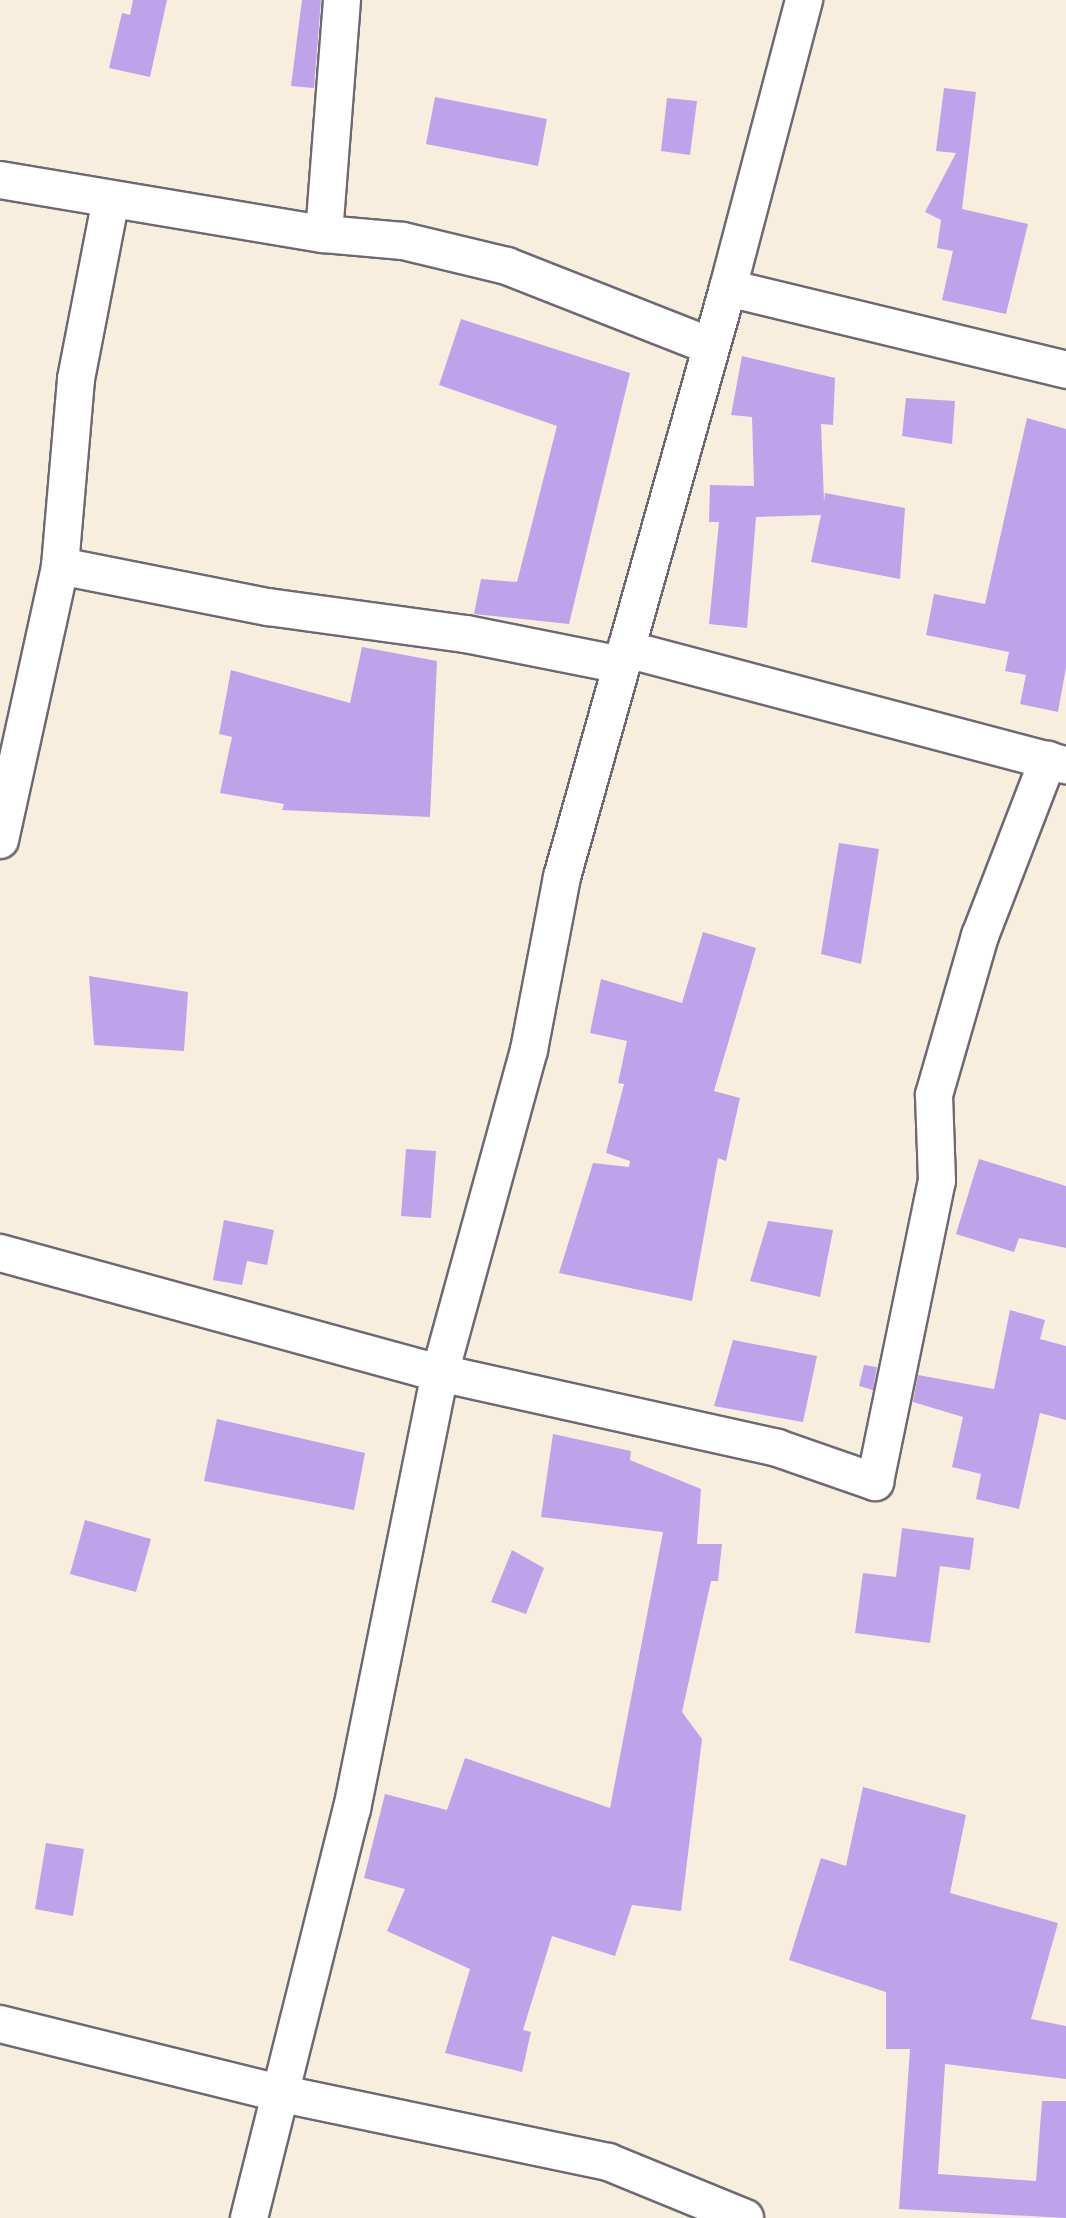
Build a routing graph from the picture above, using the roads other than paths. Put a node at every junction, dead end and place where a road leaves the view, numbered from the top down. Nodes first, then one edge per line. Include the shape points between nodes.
1 (342, 0) edge
2 (804, 0) edge
3 (0, 180) edge
4 (111, 199) junction
5 (324, 234) junction
6 (728, 288) junction
7 (710, 346) junction
8 (1066, 370) edge
9 (60, 566) junction
10 (624, 657) junction
11 (1057, 762) edge
12 (0, 840) edge
13 (0, 1253) edge
14 (440, 1373) junction
15 (0, 2024) edge
16 (283, 2094) junction
17 (249, 2218) edge
18 (745, 2218) edge

1 - 5 street
2 - 6 street
3 - 4 street
4 - 5 street
4 - 9 street via 76,379
5 - 7 street via 403,241 507,266
6 - 7 street
6 - 8 street
7 - 10 street
9 - 10 street via 268,607
9 - 12 street
10 - 11 street
10 - 14 street via 562,877 503,1153
11 - 14 street via 980,936 934,1095 937,1181 875,1482 777,1448
13 - 14 street
14 - 16 street via 352,1809
15 - 16 street
16 - 17 street
16 - 18 street via 608,2162

